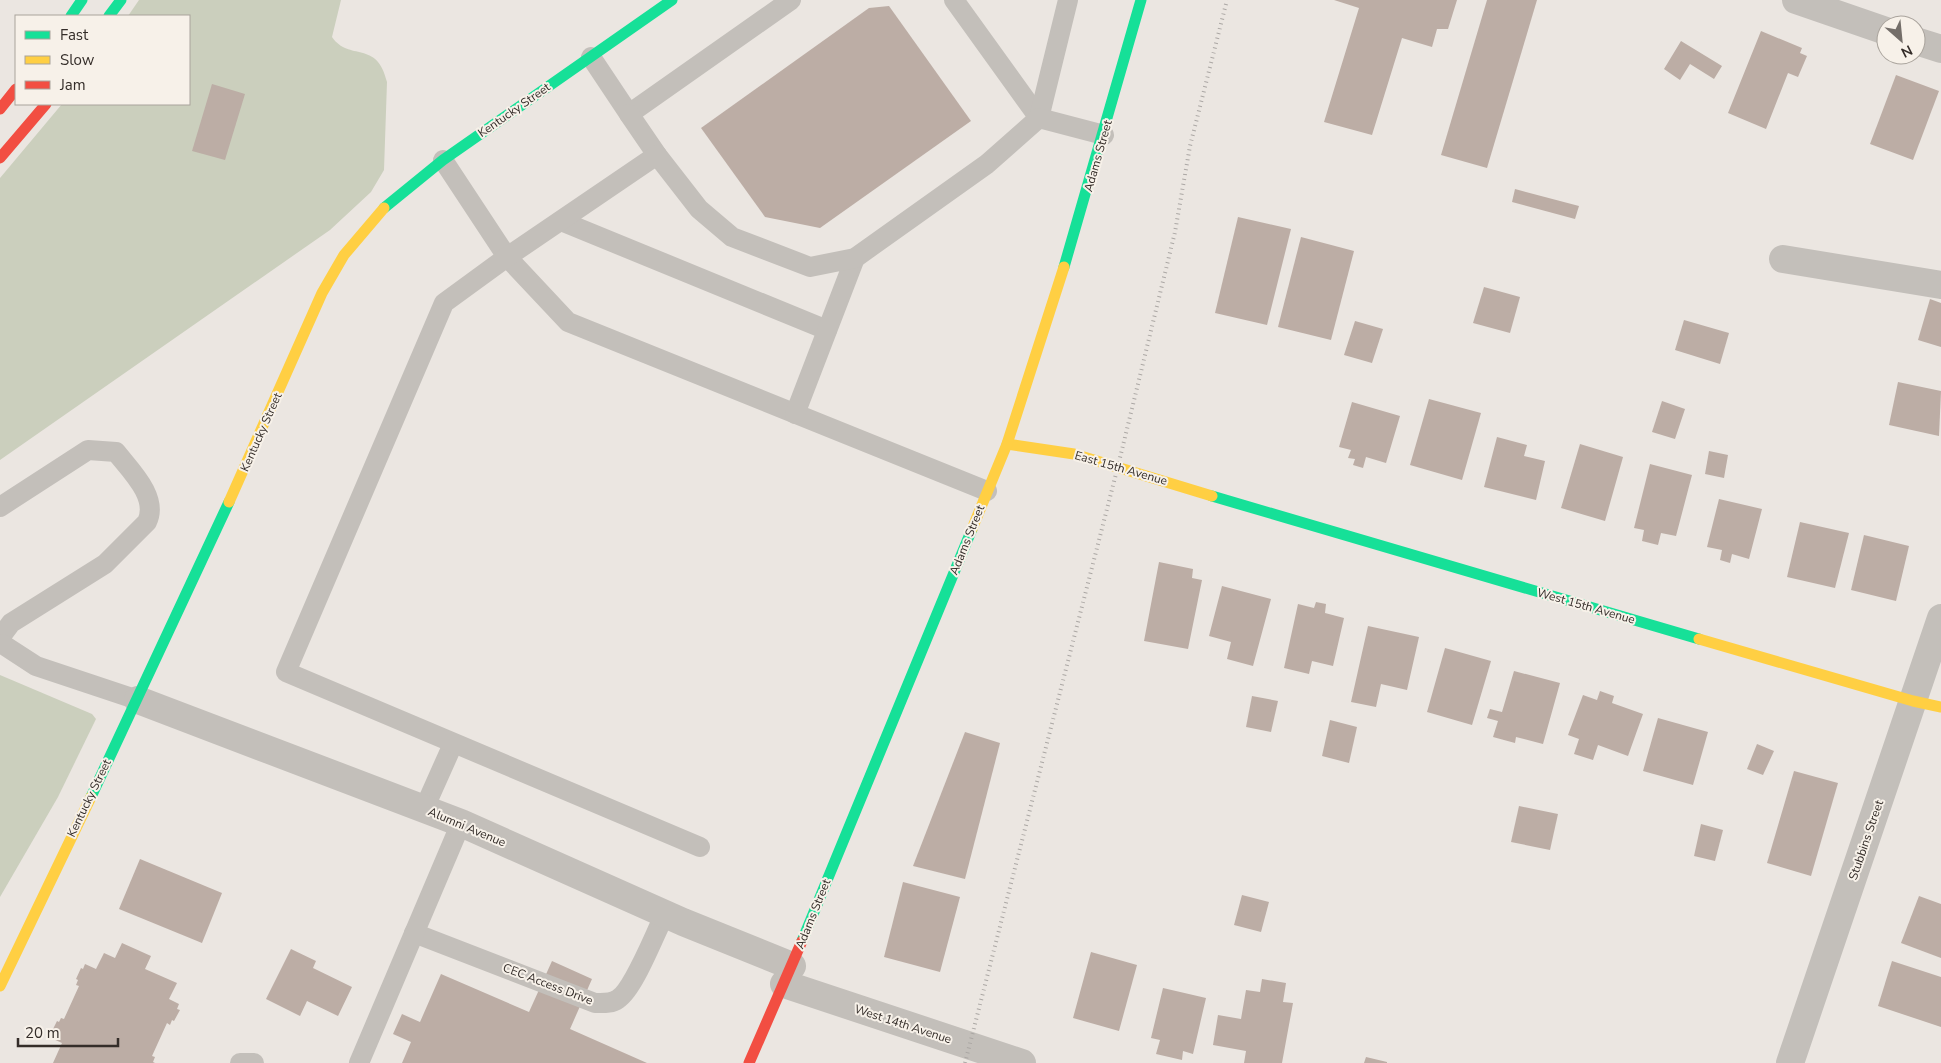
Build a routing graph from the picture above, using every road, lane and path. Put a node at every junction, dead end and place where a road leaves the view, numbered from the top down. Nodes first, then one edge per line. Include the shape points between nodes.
1 (82, 0) edge
2 (121, 0) edge
3 (672, 0) edge
4 (791, 0) edge
5 (954, 0) edge
6 (1068, 0) edge
7 (1141, 0) edge
8 (1796, 0) edge
9 (72, 15) edge
10 (110, 15) edge
11 (1876, 28) edge
12 (1926, 44) edge
13 (1941, 49) edge
14 (591, 57) junction
15 (15, 90) edge
16 (45, 105) edge
17 (0, 108) edge
18 (629, 114) junction
19 (1039, 118) junction
20 (1104, 135) junction
21 (657, 156) junction
22 (0, 158) edge
23 (443, 160) junction
24 (561, 221) junction
25 (507, 257) junction
26 (855, 258) junction
27 (1782, 259) dead end
28 (1941, 284) edge
29 (827, 330) junction
30 (795, 414) junction
31 (1007, 444) junction
32 (988, 490) junction
33 (1232, 502) joint
34 (0, 507) edge
35 (1941, 618) edge
36 (1, 644) edge
37 (138, 700) junction
38 (1913, 701) junction
39 (1941, 707) edge
40 (453, 744) junction
41 (424, 809) junction
42 (461, 823) junction
43 (700, 847) dead end
44 (664, 914) junction
45 (414, 933) junction
46 (788, 975) junction
47 (0, 986) edge
48 (240, 1063) edge
49 (254, 1063) edge
50 (359, 1063) edge
51 (749, 1063) edge
52 (1022, 1063) edge
53 (1790, 1063) edge

1 - 9 main road
2 - 10 main road
3 - 14 main road, Kentucky Street
4 - 18 lane
5 - 19 lane
6 - 19 lane
7 - 20 main road, Adams Street
8 - 11 street
12 - 13 street
14 - 18 lane
14 - 23 main road, Kentucky Street
15 - 17 main road
16 - 22 main road
18 - 21 lane
19 - 20 lane
19 - 26 lane via 987,164
20 - 31 main road, Adams Street
21 - 24 lane
21 - 26 lane via 699,208 732,237 810,267
23 - 25 lane
23 - 37 main road, Kentucky Street via 371,221 344,255 322,294
24 - 25 lane
24 - 29 lane
25 - 30 lane via 568,322
25 - 40 lane via 444,303 286,672
26 - 29 lane
27 - 28 street
29 - 30 lane
30 - 32 lane
31 - 32 main road, Adams Street
31 - 33 main road, East 15th Avenue via 1074,454
32 - 46 main road, Adams Street
33 - 38 main road, West 15th Avenue
34 - 36 lane via 88,450 102,449 116,452 148,496 151,513 147,522 105,564 11,624 2,635
35 - 38 street, Stubbins Street
36 - 37 lane via 36,666
37 - 41 street, Alumni Avenue
37 - 47 main road, Kentucky Street
38 - 39 main road, West 15th Avenue
38 - 53 street, Stubbins Street
40 - 41 lane
40 - 43 lane
41 - 42 street, Alumni Avenue
42 - 44 street, Alumni Avenue
42 - 45 lane
44 - 45 lane, CEC Access Drive via 630,986 616,1001 606,1004 595,1003
44 - 46 street, Alumni Avenue
45 - 50 lane
46 - 51 main road, Adams Street
46 - 52 street, West 14th Avenue
48 - 49 lane

